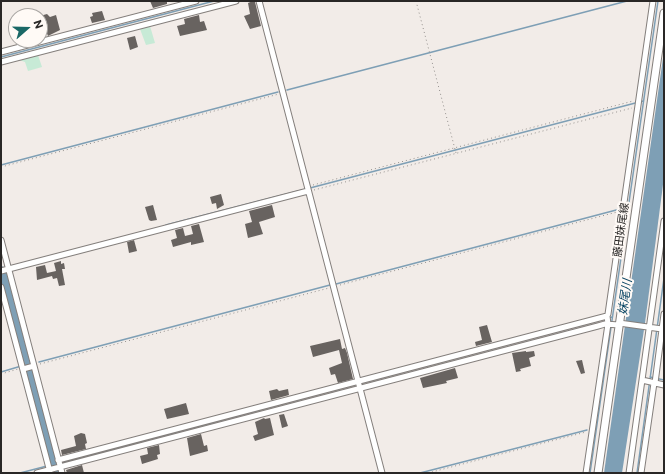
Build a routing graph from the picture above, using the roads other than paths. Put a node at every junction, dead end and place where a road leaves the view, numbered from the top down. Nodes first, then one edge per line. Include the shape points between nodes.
1 (196, 1) edge
2 (236, 1) edge
3 (259, 1) edge
4 (653, 1) edge
5 (664, 13) edge
6 (1, 52) edge
7 (1, 62) edge
8 (308, 189) junction
9 (664, 221) edge
10 (1, 240) edge
11 (4, 270) edge
12 (1, 287) edge
13 (664, 314) edge
14 (612, 322) junction
15 (655, 328) junction
16 (32, 367) junction
17 (22, 368) junction
18 (652, 381) junction
19 (359, 384) junction
20 (664, 385) edge
21 (58, 460) junction
22 (59, 467) junction
23 (49, 469) edge
24 (37, 473) edge
25 (62, 473) edge
26 (382, 473) edge
27 (586, 473) edge
28 (598, 473) edge
29 (629, 473) edge
30 (641, 473) edge

1 - 6 street
2 - 7 street
3 - 8 street
4 - 14 street via 608,314
5 - 14 main road, 藤田妹尾線
8 - 11 street
8 - 19 street
9 - 15 street
10 - 11 street
11 - 16 street
12 - 17 street
13 - 15 street
14 - 15 street
14 - 19 street
14 - 19 street
14 - 27 street
14 - 28 main road, 藤田妹尾線
15 - 18 street
15 - 18 street
16 - 17 street
16 - 21 street
17 - 23 street
18 - 20 street
18 - 29 street
18 - 30 street
19 - 21 street
19 - 22 street
19 - 26 street
21 - 22 street
22 - 23 street
22 - 25 street
23 - 24 street

